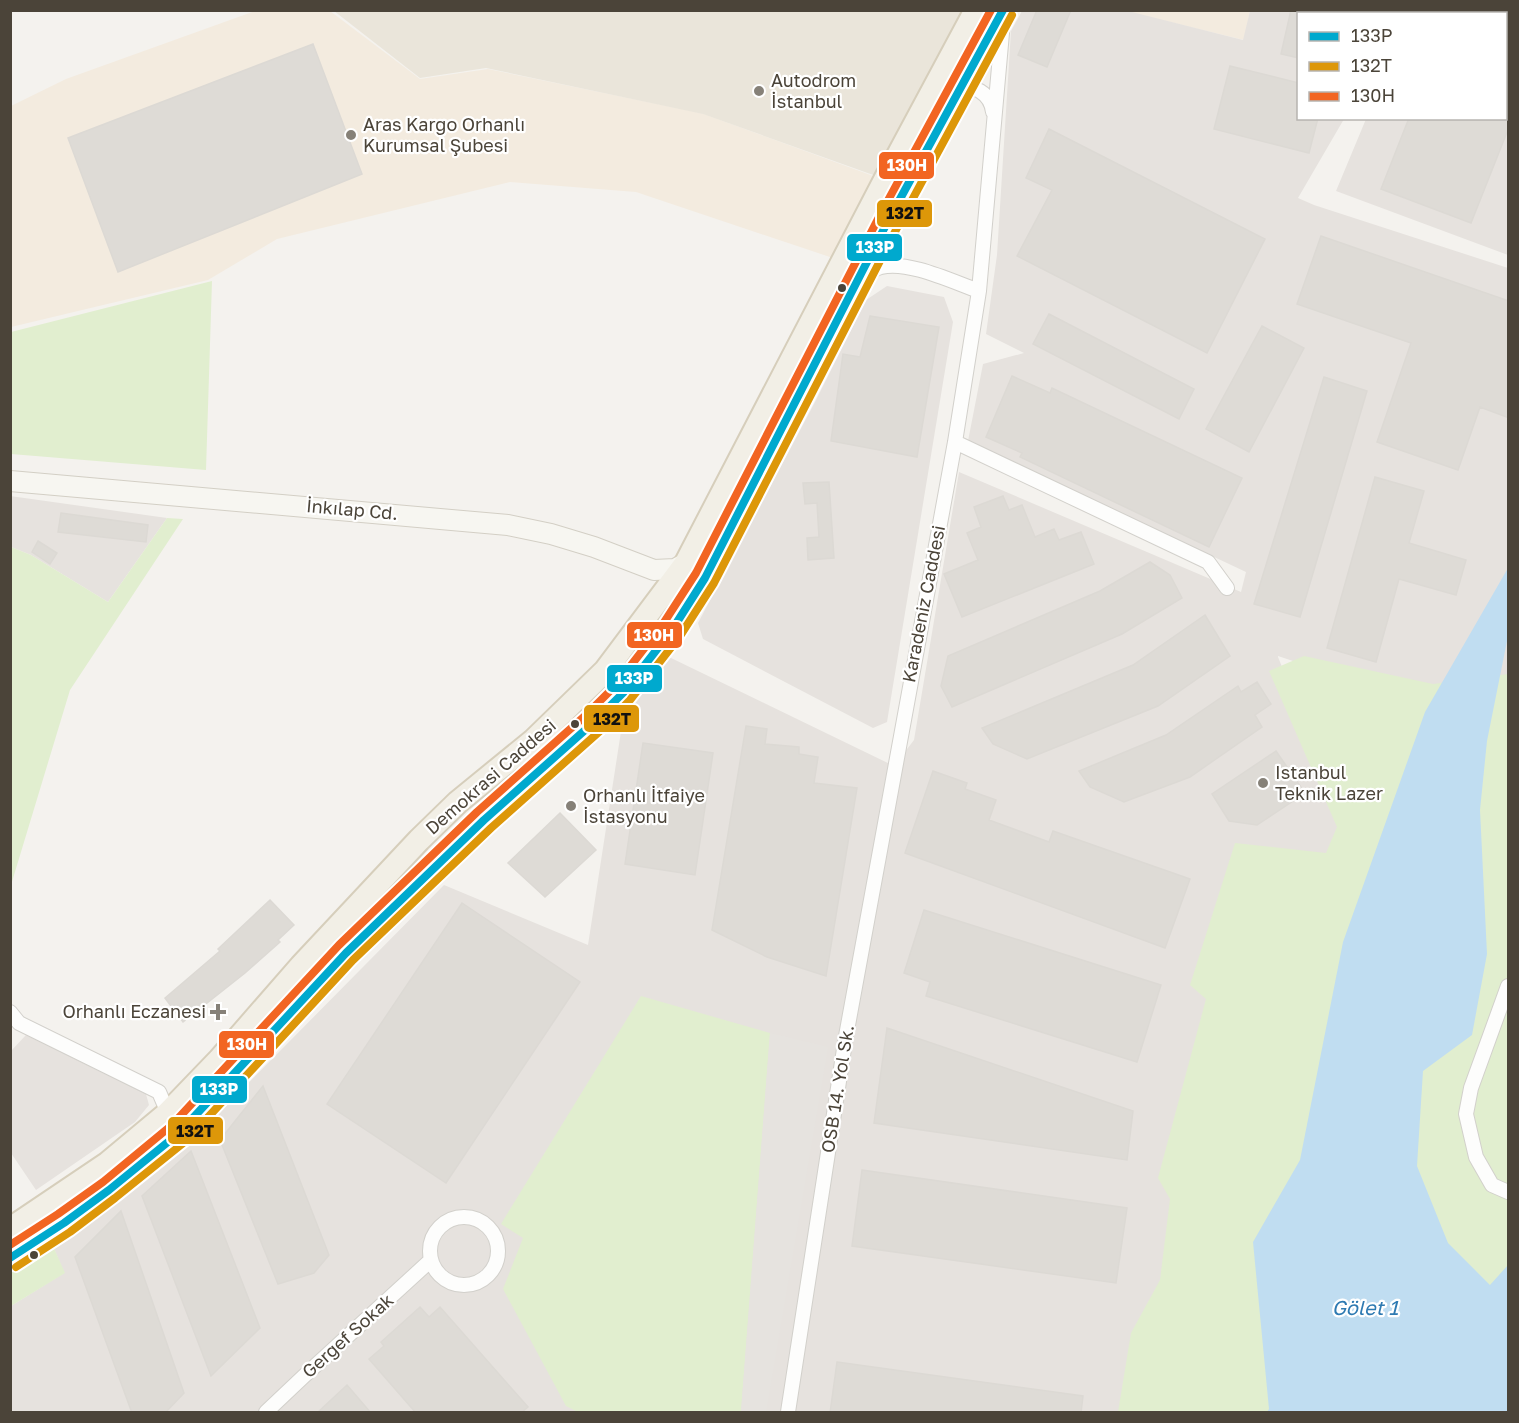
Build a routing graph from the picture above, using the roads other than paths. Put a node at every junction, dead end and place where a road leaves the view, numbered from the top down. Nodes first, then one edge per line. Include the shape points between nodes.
1 (976, 10) edge
2 (1004, 10) edge
3 (961, 85) junction
4 (927, 104) junction
5 (995, 123) junction
6 (857, 283) junction
7 (979, 291) junction
8 (955, 442) junction
9 (10, 481) edge
10 (636, 563) junction
11 (686, 563) junction
12 (1227, 588) dead end
13 (651, 611) junction
14 (672, 630) junction
15 (894, 766) joint
16 (476, 787) junction
17 (516, 791) junction
18 (1509, 986) edge
19 (10, 1012) edge
20 (168, 1113) junction
21 (1509, 1192) edge
22 (10, 1229) edge
23 (10, 1258) edge
24 (431, 1260) junction
25 (266, 1413) edge
26 (788, 1413) edge

1 - 4 main road, Demokrasi Caddesi
2 - 3 main road, Demokrasi Caddesi
2 - 5 street, Karadeniz Caddesi
3 - 4 street via 943,89
3 - 5 street, Karadeniz Caddesi via 980,90 987,97
3 - 6 main road, Demokrasi Caddesi
4 - 11 main road, Demokrasi Caddesi
5 - 7 street, Karadeniz Caddesi
6 - 7 street via 880,267 896,266
6 - 14 main road, Demokrasi Caddesi via 705,578
7 - 8 street, Karadeniz Caddesi
8 - 12 street via 1208,562
8 - 15 street, Karadeniz Caddesi
9 - 10 street, İnkılap Cd. via 508,525 594,546
10 - 11 street, İnkılap Cd. via 664,571
10 - 13 street via 655,580 657,591
11 - 13 main road, Demokrasi Caddesi
11 - 14 main road via 669,605
13 - 16 main road, Demokrasi Caddesi via 605,671 534,740
14 - 17 main road, Demokrasi Caddesi via 623,693
15 - 26 street, OSB 14. Yol Sk. via 846,1036
16 - 17 main road
16 - 20 main road, Demokrasi Caddesi via 419,840
17 - 23 main road, Demokrasi Caddesi via 346,952 179,1133 109,1190
18 - 21 street via 1471,1088 1466,1114 1476,1157 1492,1185
19 - 20 street via 20,1023 159,1092
20 - 22 main road, Demokrasi Caddesi via 108,1163
24 - 24 street via 443,1278 465,1285 487,1276 498,1256 497,1244 485,1224 466,1217 455,1218 437,1230 432,1239
24 - 25 street, Gergef Sokak

